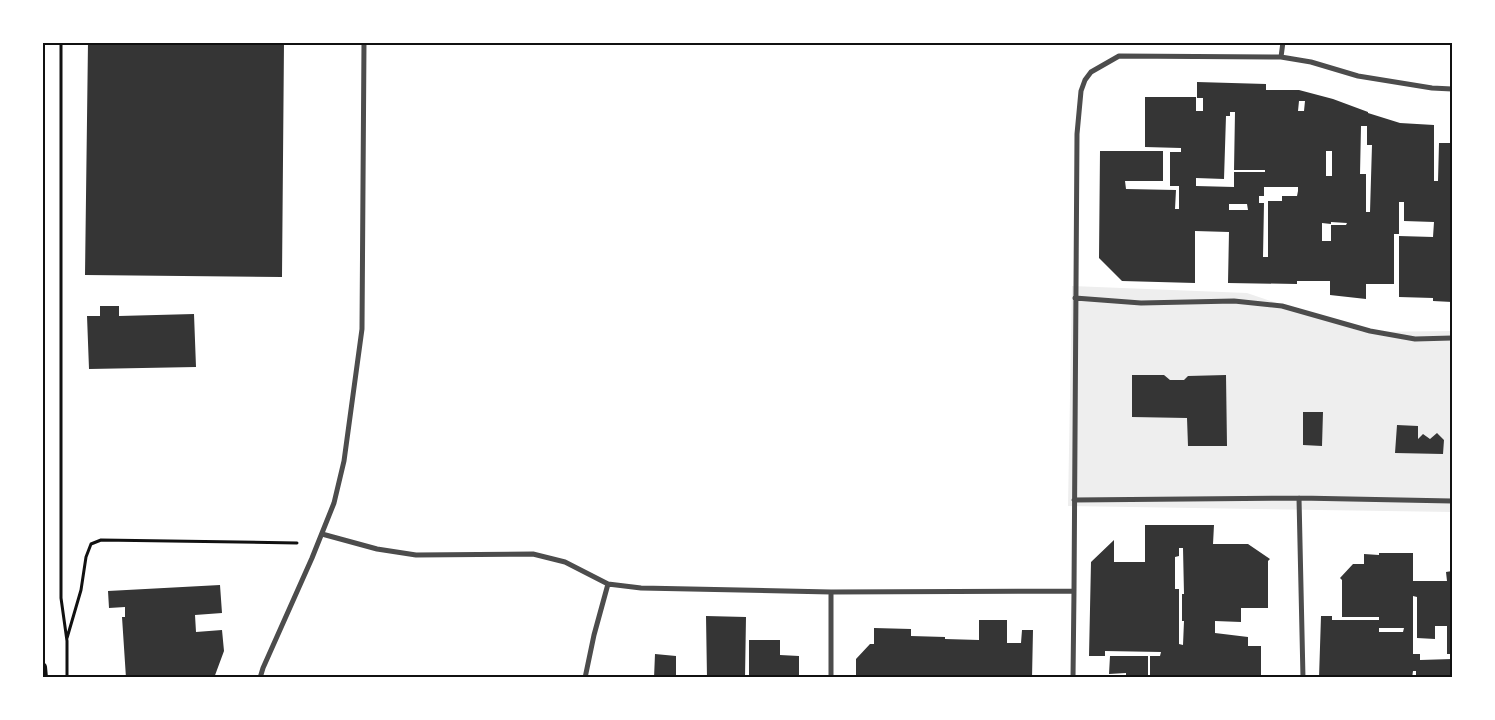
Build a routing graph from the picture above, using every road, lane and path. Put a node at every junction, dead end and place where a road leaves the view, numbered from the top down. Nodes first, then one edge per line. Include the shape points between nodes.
1 (61, 42) edge
2 (364, 42) edge
3 (1282, 42) edge
4 (1281, 57) junction
5 (1452, 89) edge
6 (1075, 298) junction
7 (1452, 338) edge
8 (1299, 498) junction
9 (1074, 500) junction
10 (1452, 501) edge
11 (322, 534) junction
12 (318, 543) junction
13 (608, 584) junction
14 (1074, 591) junction
15 (831, 592) junction
16 (67, 641) junction
17 (42, 667) edge
18 (43, 678) edge
19 (67, 678) edge
20 (260, 678) edge
21 (585, 678) edge
22 (832, 678) edge
23 (1073, 678) edge
24 (1303, 678) edge

1 - 16 path via 61,598
2 - 11 street via 362,329 344,460 334,503
3 - 4 street
4 - 5 street via 1358,76
4 - 6 street via 1118,56 1091,72 1081,91 1077,134
6 - 7 street via 1142,304 1234,301 1282,306 1370,331 1415,338
6 - 9 street
8 - 9 street
8 - 10 street
8 - 24 street
9 - 14 street
11 - 12 street
11 - 13 street via 416,554 533,554 565,562
12 - 16 path via 101,540 91,544 86,557
12 - 20 street
13 - 15 street via 641,588
13 - 21 street
14 - 15 street
14 - 23 street
15 - 22 street
16 - 19 path
17 - 18 main road

